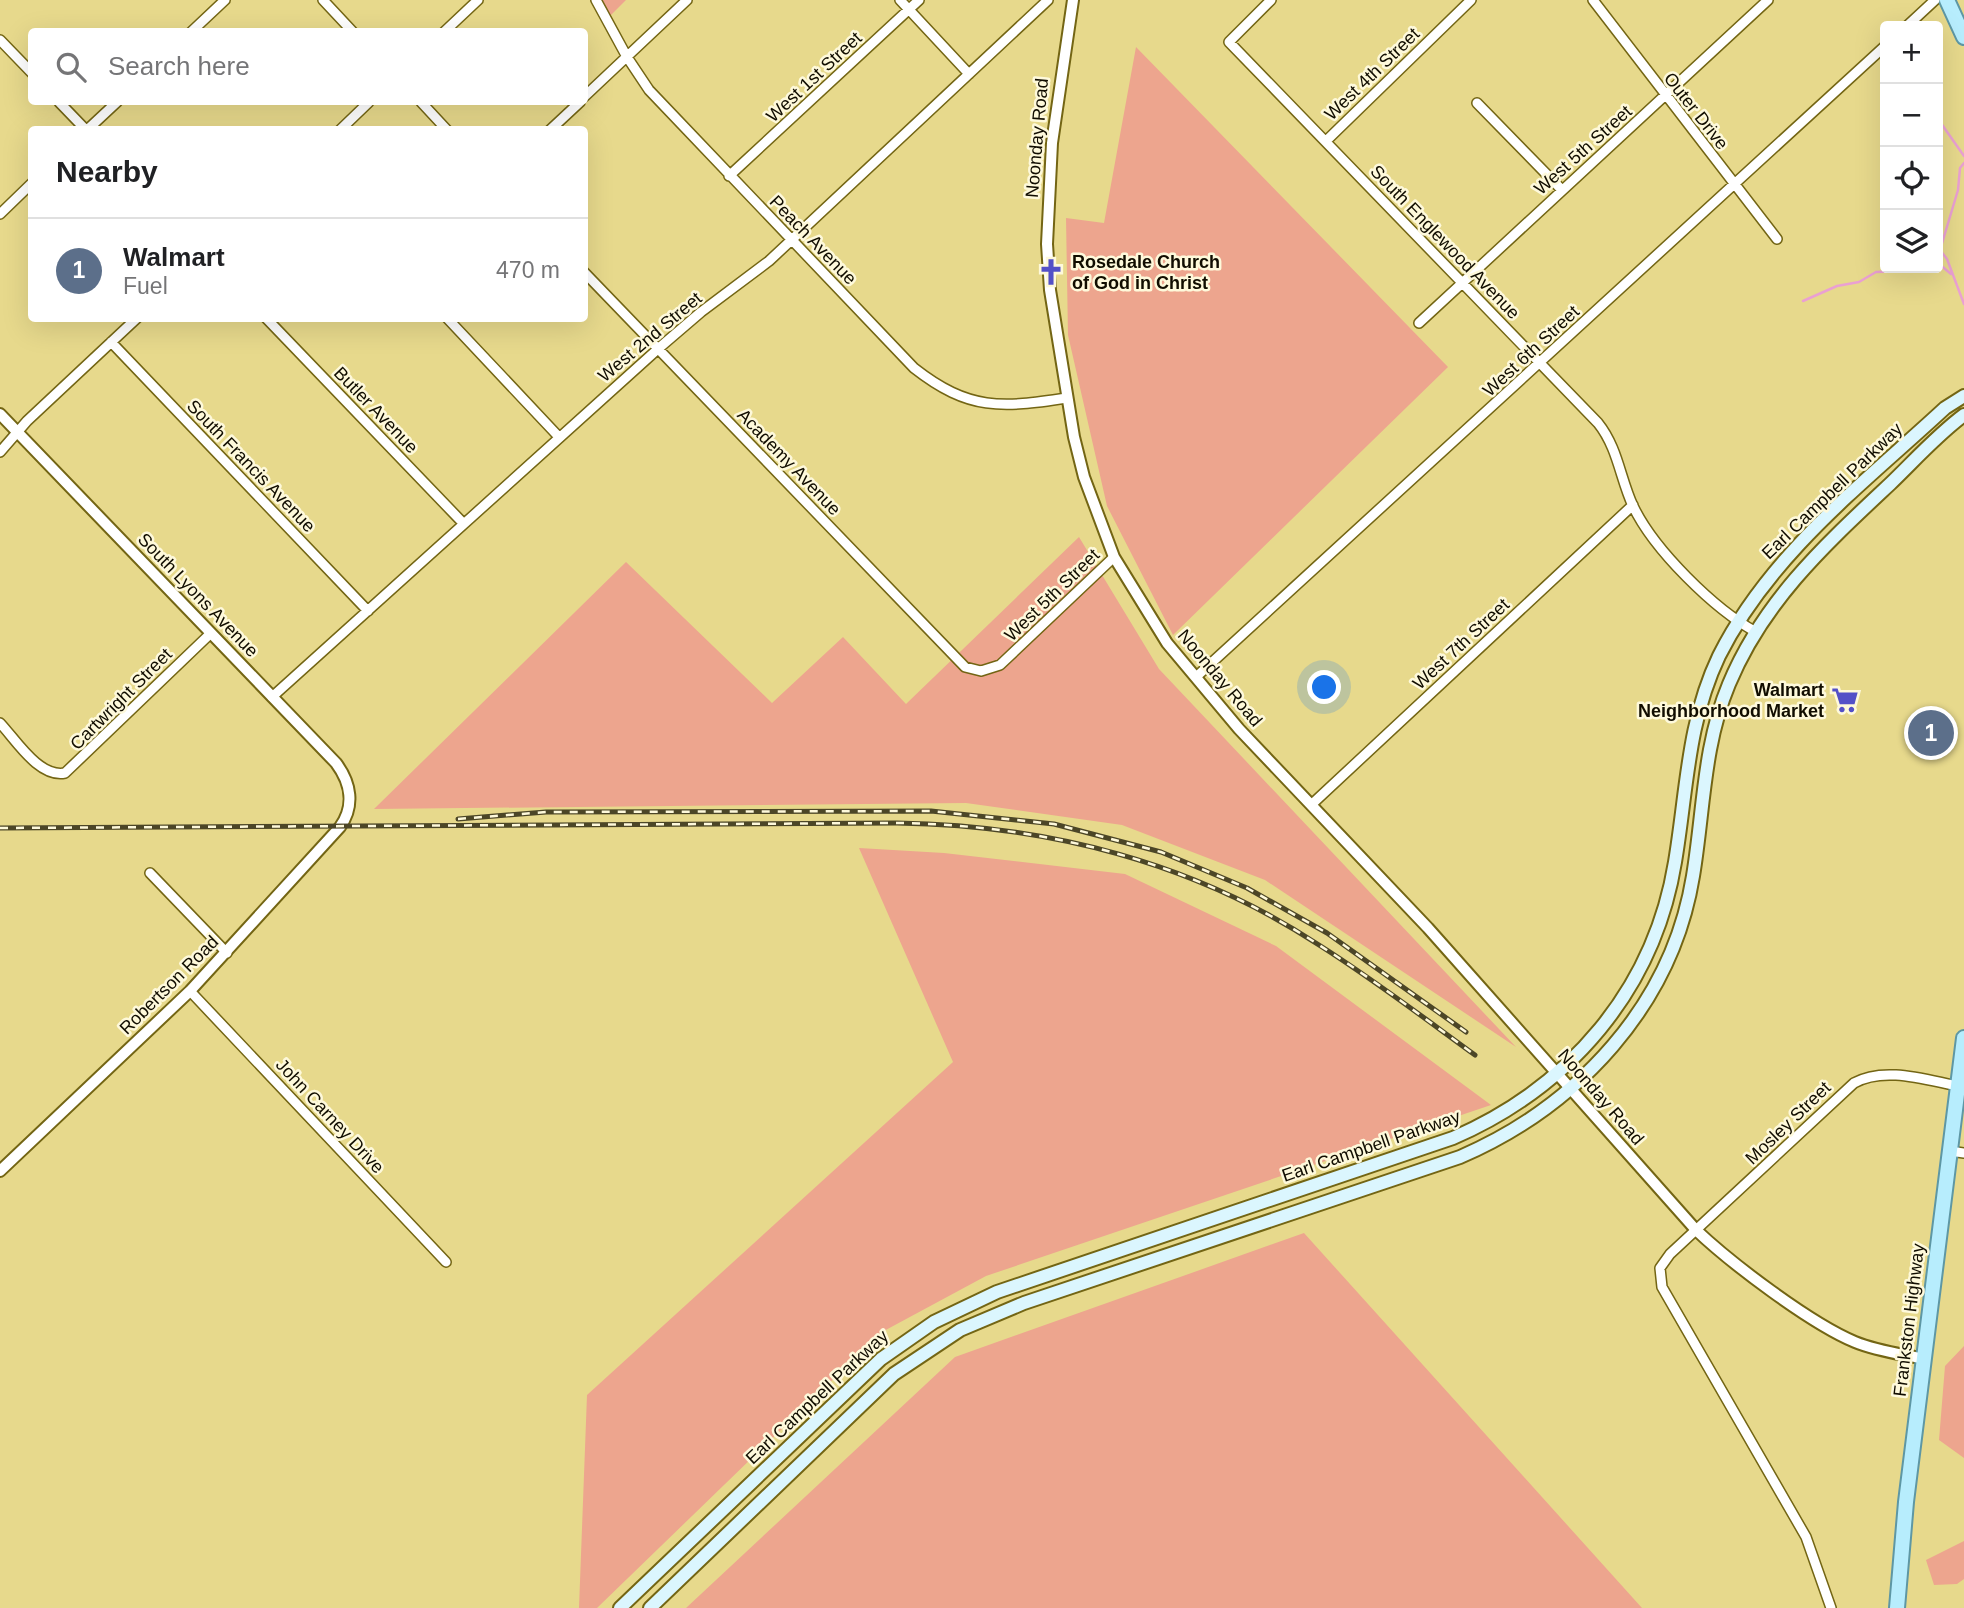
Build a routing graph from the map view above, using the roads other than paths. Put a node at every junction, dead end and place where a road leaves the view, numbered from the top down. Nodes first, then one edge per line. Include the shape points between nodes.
1 (225, 0) edge
2 (323, 0) edge
3 (478, 0) edge
4 (596, 0) edge
5 (687, 0) edge
6 (900, 0) edge
7 (919, 0) edge
8 (1048, 0) edge
9 (1073, 0) edge
10 (1271, 0) edge
11 (1471, 0) edge
12 (1593, 0) edge
13 (1768, 0) edge
14 (1935, 0) edge
15 (1947, 0) edge
16 (909, 9) junction
17 (1912, 21) edge
18 (195, 28) edge
19 (350, 28) edge
20 (448, 28) edge
21 (1964, 37) edge
22 (0, 40) edge
23 (1880, 51) edge
24 (627, 57) junction
25 (28, 69) edge
26 (969, 74) junction
27 (588, 93) edge
28 (1665, 97) junction
29 (1478, 103) dead end
30 (62, 105) edge
31 (114, 105) edge
32 (366, 105) edge
33 (424, 105) edge
34 (577, 105) edge
35 (83, 126) edge
36 (91, 126) edge
37 (344, 126) edge
38 (443, 126) edge
39 (554, 126) edge
40 (1326, 141) junction
41 (729, 176) junction
42 (1734, 185) junction
43 (28, 187) edge
44 (1562, 190) junction
45 (0, 214) edge
46 (1777, 239) dead end
47 (791, 240) junction
48 (588, 276) edge
49 (1462, 285) junction
50 (133, 322) edge
51 (270, 322) edge
52 (451, 322) edge
53 (1419, 323) dead end
54 (111, 342) junction
55 (659, 348) junction
56 (1542, 363) junction
57 (1964, 396) edge
58 (1068, 398) junction
59 (0, 414) edge
60 (1964, 415) edge
61 (18, 432) junction
62 (559, 437) junction
63 (0, 452) edge
64 (1892, 457) junction
65 (1904, 471) junction
66 (1864, 483) junction
67 (1877, 496) junction
68 (1847, 498) junction
69 (1633, 505) junction
70 (1860, 513) junction
71 (463, 523) junction
72 (1802, 540) junction
73 (1816, 554) junction
74 (1114, 557) junction
75 (368, 611) junction
76 (1737, 622) junction
77 (1756, 632) junction
78 (210, 634) junction
79 (974, 670) joint
80 (1196, 677) junction
81 (272, 697) junction
82 (0, 723) edge
83 (1311, 805) junction
84 (348, 811) joint
85 (1677, 851) junction
86 (1697, 853) junction
87 (150, 873) dead end
88 (227, 953) junction
89 (190, 991) junction
90 (1964, 1038) edge
91 (1559, 1074) junction
92 (1958, 1086) junction
93 (1572, 1090) junction
94 (1957, 1152) edge
95 (0, 1171) edge
96 (1696, 1230) junction
97 (446, 1262) dead end
98 (881, 1359) junction
99 (1924, 1359) junction
100 (894, 1374) junction
101 (620, 1608) edge
102 (650, 1608) edge
103 (1831, 1608) edge
104 (1897, 1608) edge

1 - 18 street
2 - 19 street
3 - 20 street
4 - 24 street, Peach Avenue
5 - 24 street
6 - 16 street
7 - 16 street, West 1st Street
8 - 26 street, West 2nd Street
9 - 58 street, Noonday Road via 1047,189 1050,290
10 - 40 street, South Englewood Avenue via 1228,41
11 - 40 street, West 4th Street
12 - 28 street, Outer Drive
13 - 28 street, West 5th Street
14 - 17 street
15 - 21 main road
16 - 26 street
16 - 41 street, West 1st Street
22 - 25 street
23 - 42 street, West 6th Street
24 - 27 street
24 - 41 street, Peach Avenue via 649,90
26 - 47 street, West 2nd Street
28 - 42 street, Outer Drive
28 - 44 street, West 5th Street
29 - 44 street
30 - 35 street
31 - 36 street
32 - 37 street
33 - 38 street
34 - 39 street
40 - 49 street, South Englewood Avenue
41 - 47 street, Peach Avenue
42 - 46 street, Outer Drive
42 - 56 street, West 6th Street
43 - 45 street
44 - 49 street, West 5th Street
47 - 55 street, West 2nd Street
47 - 58 street, Peach Avenue via 914,368 956,397 1018,404
48 - 55 street, Academy Avenue
49 - 53 street, West 5th Street
49 - 56 street, South Englewood Avenue
50 - 54 street
51 - 71 street, Butler Avenue
52 - 62 street
54 - 61 street
54 - 75 street, South Francis Avenue
55 - 62 street, West 2nd Street
55 - 79 street, Academy Avenue via 957,662
56 - 69 street, South Englewood Avenue via 1609,438
56 - 80 street, West 6th Street
57 - 64 main road, Earl Campbell Parkway
58 - 74 street, Noonday Road via 1084,477
59 - 61 street, South Lyons Avenue
60 - 65 main road, Earl Campbell Parkway
61 - 63 street
61 - 78 street, South Lyons Avenue
62 - 71 street, West 2nd Street
64 - 65 main road
64 - 66 main road, Earl Campbell Parkway
65 - 67 main road, Earl Campbell Parkway
66 - 67 main road
66 - 68 main road, Earl Campbell Parkway
67 - 70 main road, Earl Campbell Parkway
68 - 70 main road
68 - 72 main road, Earl Campbell Parkway
69 - 76 street, South Englewood Avenue via 1654,538 1721,611
69 - 83 street, West 7th Street
70 - 73 main road, Earl Campbell Parkway
71 - 75 street, West 2nd Street
72 - 73 main road
72 - 76 main road, Earl Campbell Parkway
73 - 77 main road, Earl Campbell Parkway via 1780,594
74 - 79 street, West 5th Street via 1019,650 1000,665
74 - 80 street, Noonday Road via 1167,643
75 - 81 street, West 2nd Street
76 - 77 street, South Englewood Avenue
76 - 85 main road, Earl Campbell Parkway via 1711,676 1691,738
77 - 86 main road, Earl Campbell Parkway via 1728,685 1712,737
78 - 81 street, South Lyons Avenue
78 - 82 street, Cartwright Street via 72,769 57,775 49,772
80 - 83 street, Noonday Road
81 - 84 street, South Lyons Avenue via 341,771 349,790
83 - 91 street, Noonday Road
84 - 88 street, Robertson Road via 340,827
85 - 86 main road
85 - 91 main road, Earl Campbell Parkway via 1664,911 1639,973 1609,1020
86 - 93 main road, Earl Campbell Parkway via 1683,918 1658,977 1620,1039
87 - 88 street
88 - 89 street, Robertson Road
89 - 95 street, Robertson Road
89 - 97 street, John Carney Drive
90 - 92 main road, Frankston Highway
91 - 93 street, Noonday Road
91 - 98 main road, Earl Campbell Parkway via 1505,1112 1453,1138 997,1292 933,1322
92 - 94 main road, Frankston Highway
92 - 96 street, Mosley Street via 1887,1076 1854,1083
93 - 96 street, Noonday Road
93 - 100 main road, Earl Campbell Parkway via 1521,1126 1460,1157 999,1312 947,1337
94 - 99 main road, Frankston Highway
96 - 99 street, Noonday Road via 1835,1332 1875,1348
96 - 103 street via 1665,1259 1661,1282 1802,1529
98 - 100 main road
98 - 101 main road, Earl Campbell Parkway
99 - 104 main road, Frankston Highway
100 - 102 main road, Earl Campbell Parkway

